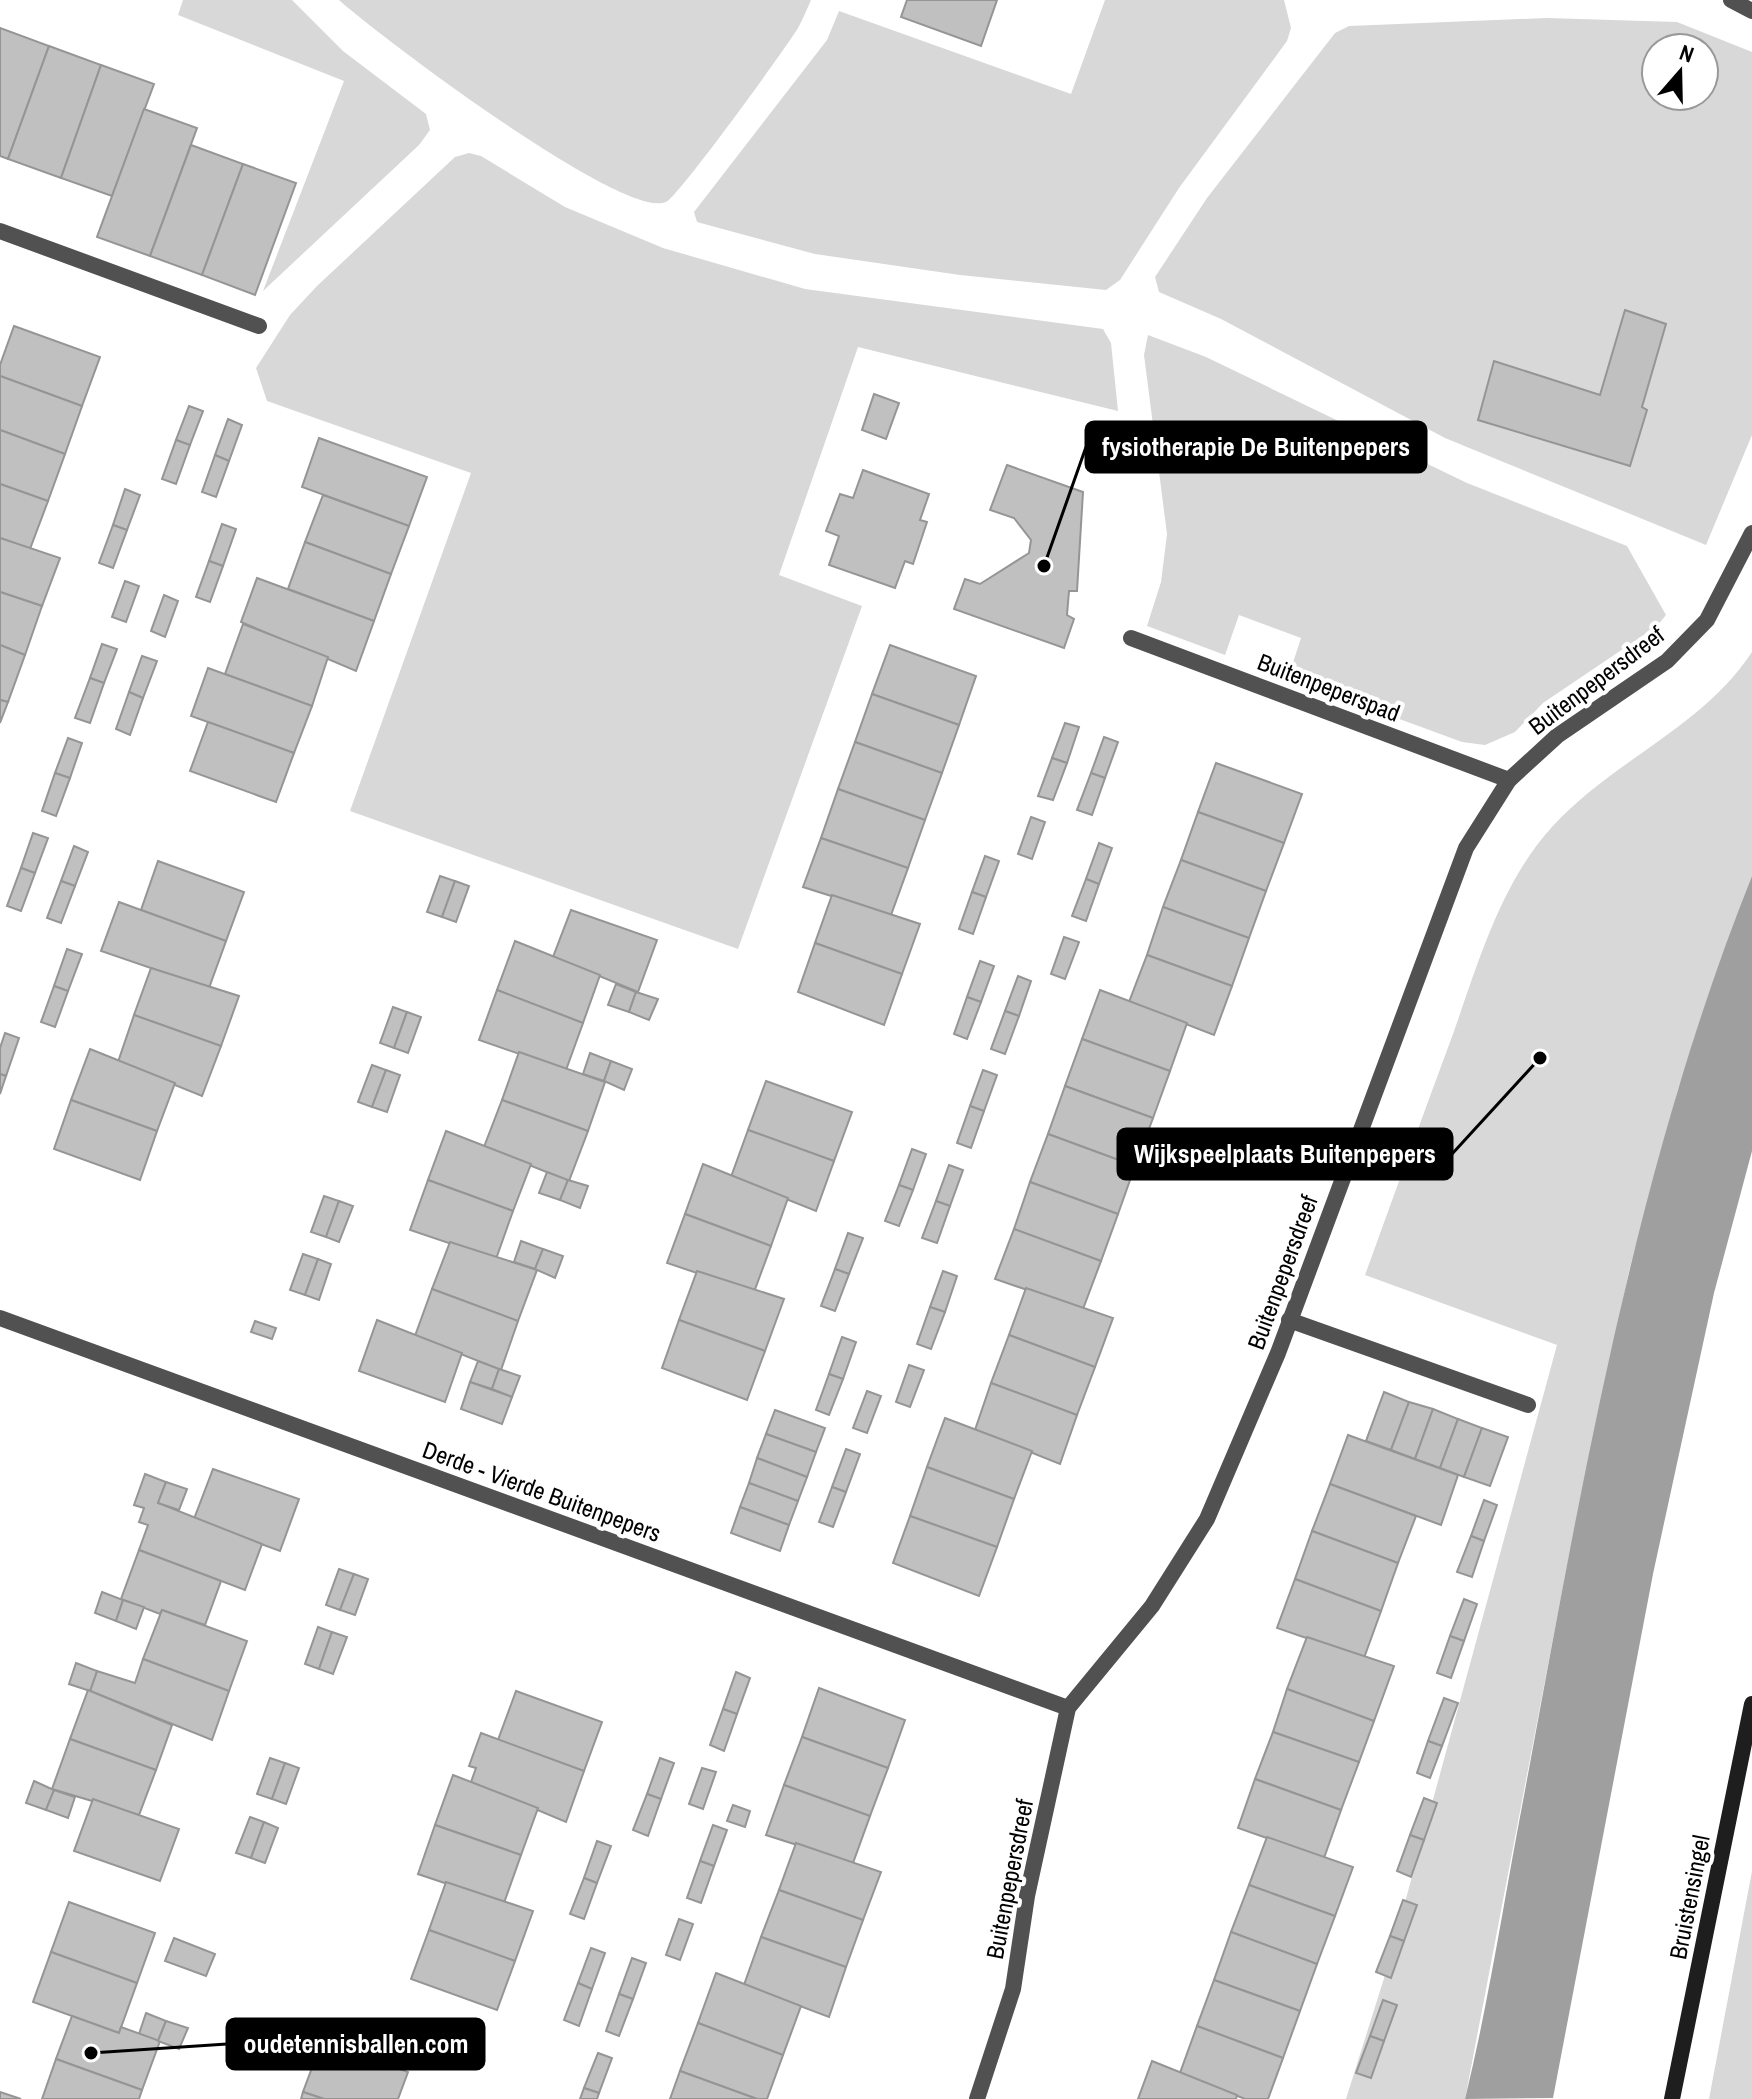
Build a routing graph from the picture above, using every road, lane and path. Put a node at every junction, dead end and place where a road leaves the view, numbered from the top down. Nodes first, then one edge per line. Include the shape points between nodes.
1 (1731, 0) edge
2 (1752, 11) edge
3 (0, 231) edge
4 (259, 326) dead end
5 (1752, 533) edge
6 (1131, 638) dead end
7 (1509, 780) junction
8 (0, 1318) edge
9 (1289, 1320) junction
10 (1528, 1405) dead end
11 (1752, 1704) edge
12 (1068, 1708) junction
13 (977, 2099) edge
14 (1672, 2099) edge

1 - 2 street
3 - 4 street
5 - 7 street, Buitenpepersdreef via 1707,620 1667,661 1557,736
6 - 7 street, Buitenpeperspad
7 - 9 street, Buitenpepersdreef via 1466,848
8 - 12 street, Derde - Vierde Buitenpepers
9 - 10 street
9 - 12 street, Buitenpepersdreef via 1207,1519 1152,1606
11 - 14 main road, Bruistensingel
12 - 13 street, Buitenpepersdreef via 1027,1896 1013,1989

